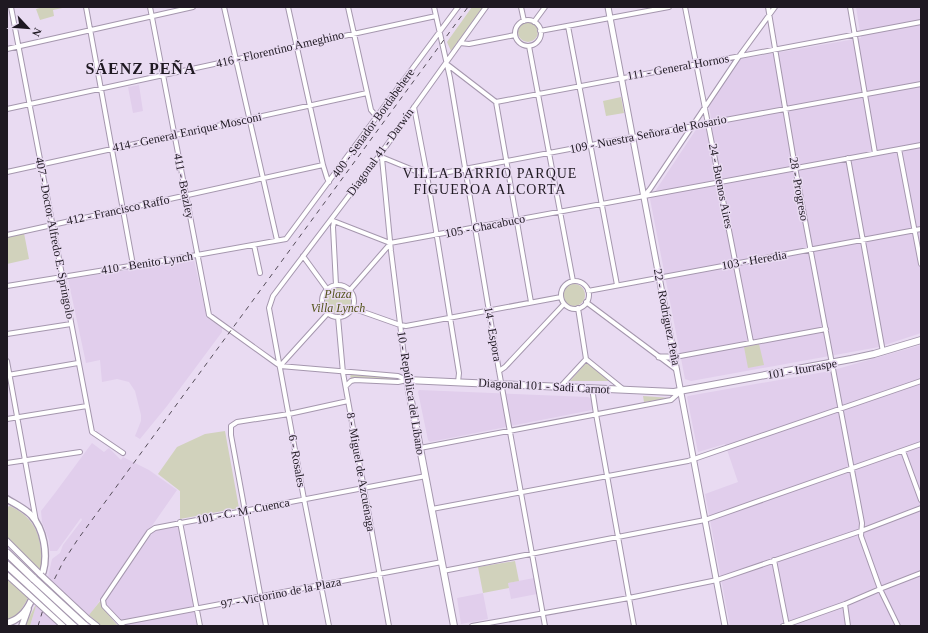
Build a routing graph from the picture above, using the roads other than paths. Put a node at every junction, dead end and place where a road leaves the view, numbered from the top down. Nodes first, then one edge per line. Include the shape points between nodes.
1 (12, 7) edge
2 (86, 7) edge
3 (150, 7) edge
4 (193, 7) edge
5 (224, 7) edge
6 (288, 7) edge
7 (348, 7) edge
8 (434, 7) edge
9 (458, 7) edge
10 (486, 7) edge
11 (521, 7) edge
12 (545, 7) edge
13 (608, 7) edge
14 (669, 7) edge
15 (685, 7) edge
16 (768, 7) edge
17 (775, 7) edge
18 (850, 7) edge
19 (770, 14) junction
20 (436, 16) junction
21 (152, 17) junction
22 (610, 18) junction
23 (524, 20) junction
24 (534, 22) junction
25 (921, 22) edge
26 (568, 26) junction
27 (90, 31) junction
28 (540, 31) junction
29 (440, 32) junction
30 (354, 33) junction
31 (855, 34) junction
32 (515, 35) junction
33 (460, 43) junction
34 (19, 46) junction
35 (297, 46) junction
36 (529, 46) junction
37 (7, 49) edge
38 (776, 49) junction
39 (740, 55) junction
40 (237, 60) junction
41 (447, 63) junction
42 (696, 63) junction
43 (163, 75) junction
44 (621, 77) junction
45 (921, 84) edge
46 (579, 85) junction
47 (101, 89) junction
48 (367, 93) junction
49 (538, 93) junction
50 (865, 94) junction
51 (496, 102) junction
52 (30, 104) junction
53 (310, 105) junction
54 (414, 106) junction
55 (705, 108) junction
56 (7, 109) edge
57 (785, 109) junction
58 (377, 116) junction
59 (250, 118) junction
60 (709, 123) junction
61 (693, 126) junction
62 (174, 135) junction
63 (632, 137) junction
64 (590, 145) junction
65 (921, 145) edge
66 (112, 148) junction
67 (899, 149) junction
68 (548, 153) junction
69 (875, 153) junction
70 (380, 157) junction
71 (848, 158) junction
72 (506, 161) junction
73 (42, 164) junction
74 (323, 165) junction
75 (795, 167) junction
76 (464, 169) junction
77 (7, 172) edge
78 (426, 175) junction
79 (264, 177) junction
80 (720, 181) junction
81 (329, 182) junction
82 (186, 195) junction
83 (643, 196) junction
84 (601, 204) junction
85 (123, 209) junction
86 (559, 211) junction
87 (517, 219) junction
88 (332, 221) junction
89 (52, 225) junction
90 (475, 228) junction
91 (921, 229) edge
92 (915, 230) junction
93 (7, 235) edge
94 (436, 236) junction
95 (286, 238) joint
96 (277, 240) junction
97 (863, 240) junction
98 (390, 243) junction
99 (254, 245) junction
100 (810, 250) junction
101 (197, 255) junction
102 (303, 256) junction
103 (736, 263) junction
104 (921, 264) edge
105 (133, 265) junction
106 (260, 273) dead end
107 (63, 277) junction
108 (659, 277) junction
109 (572, 281) junction
110 (336, 285) junction
111 (617, 285) junction
112 (7, 286) edge
113 (327, 289) junction
114 (350, 290) junction
115 (588, 292) junction
116 (273, 296) joint
117 (561, 297) junction
118 (531, 302) junction
119 (586, 302) junction
120 (564, 304) junction
121 (352, 308) junction
122 (578, 308) junction
123 (489, 310) junction
124 (328, 314) junction
125 (338, 317) junction
126 (450, 318) junction
127 (71, 324) junction
128 (400, 325) junction
129 (826, 329) junction
130 (7, 334) edge
131 (921, 340) edge
132 (751, 342) junction
133 (883, 352) junction
134 (675, 357) junction
135 (659, 358) junction
136 (586, 359) junction
137 (7, 361) edge
138 (832, 363) junction
139 (78, 364) junction
140 (280, 366) junction
141 (500, 371) junction
142 (678, 371) junction
143 (343, 372) junction
144 (8, 375) edge
145 (407, 380) junction
146 (921, 381) edge
147 (458, 382) junction
148 (502, 384) junction
149 (346, 386) junction
150 (561, 386) junction
151 (592, 388) junction
152 (624, 390) junction
153 (681, 391) junction
154 (348, 401) junction
155 (87, 406) junction
156 (840, 409) junction
157 (289, 414) junction
158 (596, 414) junction
159 (17, 417) junction
160 (7, 418) edge
161 (510, 430) junction
162 (921, 444) edge
163 (420, 448) junction
164 (903, 450) junction
165 (80, 452) dead end
166 (123, 453) dead end
167 (25, 460) junction
168 (694, 460) junction
169 (7, 464) edge
170 (851, 469) junction
171 (426, 476) junction
172 (607, 476) junction
173 (364, 488) junction
174 (521, 492) junction
175 (304, 499) junction
176 (921, 500) edge
177 (9, 502) edge
178 (921, 508) edge
179 (432, 509) junction
180 (244, 510) junction
181 (705, 520) junction
182 (180, 522) junction
183 (36, 523) junction
184 (861, 531) junction
185 (618, 537) junction
186 (7, 541) edge
187 (7, 553) edge
188 (532, 554) junction
189 (774, 560) junction
190 (442, 562) junction
191 (7, 565) edge
192 (443, 570) junction
193 (40, 572) junction
194 (921, 573) edge
195 (379, 574) junction
196 (7, 575) edge
197 (717, 580) junction
198 (321, 585) junction
199 (880, 589) junction
200 (30, 591) junction
201 (261, 596) junction
202 (628, 598) junction
203 (845, 604) junction
204 (197, 609) junction
205 (543, 613) junction
206 (7, 623) edge
207 (86, 623) edge
208 (121, 625) edge
209 (22, 626) edge
210 (63, 626) edge
211 (73, 626) edge
212 (97, 626) edge
213 (200, 626) edge
214 (266, 626) edge
215 (329, 626) edge
216 (389, 626) edge
217 (454, 626) edge
218 (472, 626) edge
219 (545, 626) edge
220 (634, 626) edge
221 (725, 626) edge
222 (785, 626) edge
223 (848, 626) edge
224 (898, 626) edge

1 - 34 street, 407 - Doctor Alfredo E. Springolo
2 - 27 street
3 - 21 street, 411 - Beazley
4 - 21 street
5 - 40 street
6 - 35 street
7 - 30 street
8 - 20 street, 14 - Espora
9 - 29 street, 400 - Senador Bordabehere
10 - 33 street, Diagonal 41 - Darwin
11 - 23 street
12 - 24 street
13 - 22 street, 22 - Rodríguez Peña
14 - 22 street
15 - 42 street, 24 - Buenos Aires
16 - 19 street, 28 - Progreso
17 - 19 street
18 - 31 street
19 - 38 street, 28 - Progreso
19 - 39 street
20 - 29 street, 14 - Espora
20 - 30 street, 416 - Florentino Ameghino
21 - 27 street
21 - 43 street, 411 - Beazley
22 - 26 street
22 - 44 street, 22 - Rodríguez Peña
23 - 24 street
23 - 32 street via 516,27
24 - 28 street
25 - 31 street, 111 - General Hornos
26 - 28 street
26 - 46 street
27 - 34 street
27 - 47 street
28 - 36 street via 537,42
29 - 41 street, 14 - Espora
29 - 58 street, 400 - Senador Bordabehere
30 - 35 street, 416 - Florentino Ameghino
30 - 48 street
31 - 38 street, 111 - General Hornos
31 - 50 street
32 - 33 street via 469,44
32 - 36 street via 518,42
33 - 41 street, Diagonal 41 - Darwin
34 - 37 street
34 - 52 street, 407 - Doctor Alfredo E. Springolo
35 - 40 street, 416 - Florentino Ameghino
35 - 53 street
36 - 49 street
38 - 39 street, 111 - General Hornos
38 - 57 street, 28 - Progreso
39 - 42 street, 111 - General Hornos
39 - 55 street
40 - 43 street, 416 - Florentino Ameghino
40 - 59 street
41 - 51 street
41 - 54 street, Diagonal 41 - Darwin
41 - 76 street, 14 - Espora
42 - 44 street, 111 - General Hornos
42 - 55 street, 24 - Buenos Aires
43 - 47 street, 416 - Florentino Ameghino
43 - 62 street, 411 - Beazley
44 - 46 street, 111 - General Hornos
44 - 63 street, 22 - Rodríguez Peña
45 - 50 street, 109 - Nuestra Señora del Rosario
46 - 49 street, 111 - General Hornos
46 - 64 street
47 - 52 street, 416 - Florentino Ameghino
47 - 66 street
48 - 53 street, 414 - General Enrique Mosconi
48 - 58 street via 371,110
49 - 51 street, 111 - General Hornos
49 - 68 street
50 - 57 street, 109 - Nuestra Señora del Rosario
50 - 69 street
51 - 72 street
52 - 56 street, 416 - Florentino Ameghino
52 - 73 street, 407 - Doctor Alfredo E. Springolo
53 - 59 street, 414 - General Enrique Mosconi
53 - 74 street
54 - 70 street, Diagonal 41 - Darwin
54 - 78 street
55 - 60 street, 24 - Buenos Aires
55 - 61 street
57 - 60 street, 109 - Nuestra Señora del Rosario
57 - 75 street, 28 - Progreso
58 - 81 street, 400 - Senador Bordabehere
59 - 62 street, 414 - General Enrique Mosconi
59 - 79 street
60 - 61 street, 109 - Nuestra Señora del Rosario
60 - 80 street, 24 - Buenos Aires
61 - 63 street, 109 - Nuestra Señora del Rosario
61 - 83 street
62 - 66 street, 414 - General Enrique Mosconi
62 - 82 street, 411 - Beazley
63 - 64 street, 109 - Nuestra Señora del Rosario
63 - 83 street, 22 - Rodríguez Peña
64 - 68 street, 109 - Nuestra Señora del Rosario
64 - 84 street
65 - 67 street, 105 - Chacabuco
66 - 73 street, 414 - General Enrique Mosconi
66 - 85 street
67 - 69 street, 105 - Chacabuco
67 - 92 street
68 - 72 street, 109 - Nuestra Señora del Rosario
68 - 86 street
69 - 71 street, 105 - Chacabuco
70 - 78 street
70 - 88 street, Diagonal 41 - Darwin
70 - 98 street, 10 - República del Líbano
71 - 75 street, 105 - Chacabuco
71 - 97 street
72 - 76 street, 109 - Nuestra Señora del Rosario
72 - 87 street
73 - 77 street, 414 - General Enrique Mosconi
73 - 89 street, 407 - Doctor Alfredo E. Springolo
74 - 79 street, 412 - Francisco Raffo
74 - 81 street
75 - 80 street, 105 - Chacabuco
75 - 100 street, 28 - Progreso
76 - 78 street, 109 - Nuestra Señora del Rosario
76 - 90 street, 14 - Espora
78 - 94 street
79 - 82 street, 412 - Francisco Raffo
79 - 96 street
80 - 83 street, 105 - Chacabuco
80 - 103 street, 24 - Buenos Aires
81 - 95 street, 400 - Senador Bordabehere
82 - 85 street, 412 - Francisco Raffo
82 - 101 street, 411 - Beazley
83 - 84 street, 105 - Chacabuco
83 - 108 street, 22 - Rodríguez Peña
84 - 86 street, 105 - Chacabuco
84 - 111 street
85 - 89 street, 412 - Francisco Raffo
85 - 105 street
86 - 87 street, 105 - Chacabuco
86 - 109 street
87 - 90 street, 105 - Chacabuco
87 - 118 street
88 - 98 street, 105 - Chacabuco
88 - 102 street, Diagonal 41 - Darwin
88 - 110 street
89 - 93 street, 412 - Francisco Raffo
89 - 107 street, 407 - Doctor Alfredo E. Springolo
90 - 94 street, 105 - Chacabuco
90 - 123 street, 14 - Espora
91 - 92 street, 103 - Heredia
92 - 97 street, 103 - Heredia
92 - 104 street
94 - 98 street, 105 - Chacabuco
94 - 126 street
95 - 96 street, 410 - Benito Lynch
96 - 99 street, 410 - Benito Lynch
97 - 100 street, 103 - Heredia
97 - 133 street
98 - 114 street
98 - 128 street, 10 - República del Líbano
99 - 101 street, 410 - Benito Lynch
99 - 106 street
100 - 103 street, 103 - Heredia
100 - 129 street, 28 - Progreso
101 - 105 street, 410 - Benito Lynch
101 - 140 street, 411 - Beazley via 208,313
102 - 113 street
102 - 116 street, Diagonal 41 - Darwin
103 - 108 street, 103 - Heredia
103 - 132 street, 24 - Buenos Aires
105 - 107 street, 410 - Benito Lynch
107 - 112 street, 410 - Benito Lynch
107 - 127 street, 407 - Doctor Alfredo E. Springolo
108 - 111 street, 103 - Heredia
108 - 134 street, 22 - Rodríguez Peña
109 - 115 street via 584,284
109 - 117 street via 562,288
110 - 113 street
110 - 114 street via 342,285
111 - 115 street, 103 - Heredia
113 - 124 street via 322,302
114 - 121 street via 354,297
115 - 119 street
116 - 140 street, 6 - Rosales via 269,308
117 - 118 street
117 - 120 street
118 - 123 street
119 - 122 street
119 - 135 street
120 - 122 street via 570,308
120 - 141 street
121 - 125 street via 348,314
121 - 128 street
122 - 136 street
123 - 126 street
123 - 141 street, 14 - Espora
124 - 125 street
124 - 140 street
125 - 143 street, 8 - Miguel de Azcuénaga
126 - 128 street
126 - 147 street via 459,373
127 - 130 street
127 - 139 street, 407 - Doctor Alfredo E. Springolo
128 - 145 street, 10 - República del Líbano
129 - 132 street
129 - 138 street, 28 - Progreso
131 - 133 main road, 101 - Iturraspe
132 - 134 street
133 - 138 main road, 101 - Iturraspe
134 - 135 street
134 - 142 street, 22 - Rodríguez Peña
135 - 142 street
136 - 150 street
136 - 152 street
137 - 144 street
138 - 153 main road, 101 - Iturraspe
138 - 156 street, 28 - Progreso
139 - 144 street
139 - 155 street, 407 - Doctor Alfredo E. Springolo
140 - 143 street, Diagonal 101 - Sadi Carnot
140 - 157 street, 6 - Rosales
141 - 148 street, 14 - Espora
142 - 153 street, 22 - Rodríguez Peña
143 - 145 street, Diagonal 101 - Sadi Carnot via 398,376
143 - 149 street, 8 - Miguel de Azcuénaga
144 - 159 street
145 - 147 main road, Diagonal 101 - Sadi Carnot
145 - 149 street, Diagonal 101 - Sadi Carnot via 355,380
145 - 163 main road, 10 - República del Líbano
146 - 156 street
147 - 148 main road, Diagonal 101 - Sadi Carnot
148 - 150 main road, Diagonal 101 - Sadi Carnot
148 - 161 street, 14 - Espora
149 - 154 street, 8 - Miguel de Azcuénaga
150 - 151 main road, Diagonal 101 - Sadi Carnot
151 - 152 main road, Diagonal 101 - Sadi Carnot
151 - 158 street
152 - 153 main road, Diagonal 101 - Sadi Carnot
153 - 158 street via 671,400
153 - 168 street, 22 - Rodríguez Peña
154 - 157 street
154 - 173 street, 8 - Miguel de Azcuénaga
155 - 159 street
155 - 166 street, 407 - Doctor Alfredo E. Springolo via 92,432
156 - 168 street
156 - 170 street, 28 - Progreso
157 - 175 street, 6 - Rosales
157 - 180 street via 238,422 231,426
158 - 161 street
158 - 172 street
159 - 160 street
159 - 167 street
161 - 163 street
161 - 174 street, 14 - Espora
162 - 164 street
163 - 171 main road, 10 - República del Líbano
164 - 170 street
164 - 176 street
165 - 167 street
167 - 169 street
167 - 183 street
168 - 172 street
168 - 181 street, 22 - Rodríguez Peña
170 - 181 street
170 - 184 street, 28 - Progreso via 862,523
171 - 173 street, 101 - C. M. Cuenca
171 - 179 main road, 10 - República del Líbano
172 - 174 street
172 - 185 street
173 - 175 street, 101 - C. M. Cuenca
173 - 195 street, 8 - Miguel de Azcuénaga
174 - 179 street
174 - 188 street, 14 - Espora
175 - 180 street, 101 - C. M. Cuenca
175 - 198 street, 6 - Rosales
177 - 183 main road via 25,511
178 - 184 street
179 - 190 main road, 10 - República del Líbano
180 - 182 street, 101 - C. M. Cuenca
180 - 201 street
181 - 185 street
181 - 197 street, 22 - Rodríguez Peña
182 - 204 street
182 - 208 street, 101 - C. M. Cuenca via 149,532 105,597 104,606
183 - 193 main road via 45,550
184 - 189 street
184 - 199 street, 28 - Progreso
185 - 188 street
185 - 202 street
186 - 193 street
187 - 207 highway, bridge
188 - 192 street
188 - 205 street, 14 - Espora
189 - 197 street
189 - 222 street
190 - 192 main road, 10 - República del Líbano
190 - 195 street, 97 - Victorino de la Plaza
191 - 200 highway
192 - 217 main road, 10 - República del Líbano
193 - 207 street, bridge
194 - 199 street
195 - 198 street, 97 - Victorino de la Plaza
195 - 216 street, 8 - Miguel de Azcuénaga
196 - 200 street
197 - 202 street
197 - 221 street, 22 - Rodríguez Peña
198 - 201 street, 97 - Victorino de la Plaza
198 - 215 street, 6 - Rosales
199 - 203 street
199 - 224 street, 28 - Progreso
200 - 210 street, bridge
200 - 211 highway, bridge
201 - 204 street, 97 - Victorino de la Plaza
201 - 214 street
202 - 205 street
202 - 220 street
203 - 222 street
203 - 223 street
204 - 208 street, 97 - Victorino de la Plaza
204 - 213 street
205 - 218 street
205 - 219 street, 14 - Espora
206 - 209 main road via 19,617 30,603
207 - 212 street

